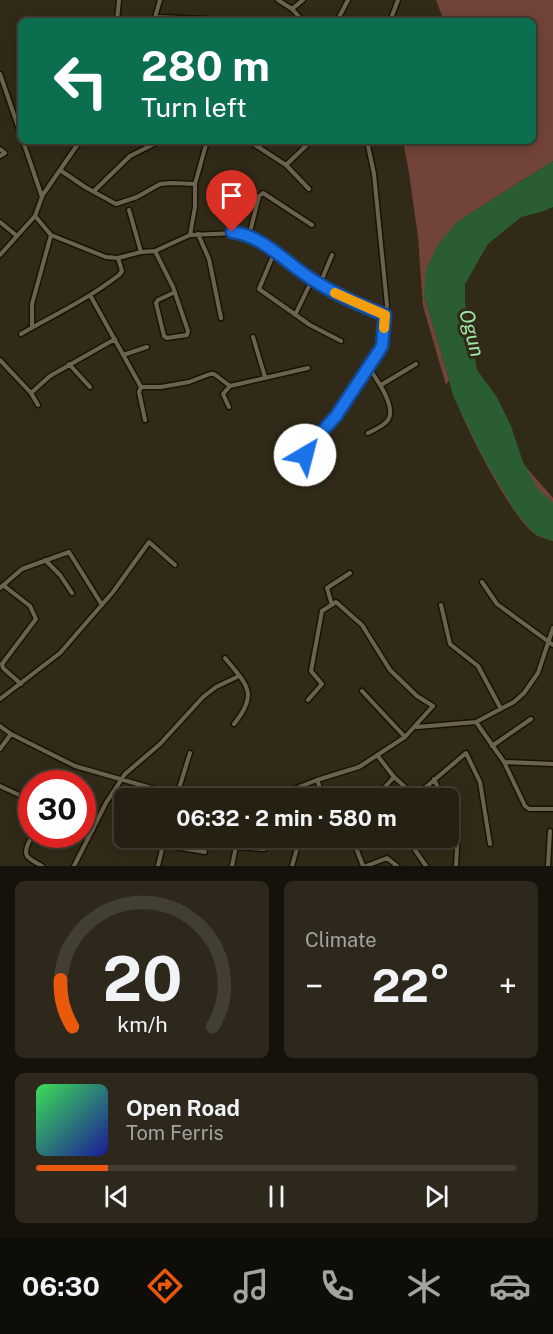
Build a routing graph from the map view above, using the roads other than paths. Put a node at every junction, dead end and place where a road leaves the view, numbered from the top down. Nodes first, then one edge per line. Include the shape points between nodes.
1 (119, 0) edge
2 (160, 0) edge
3 (278, 0) edge
4 (303, 0) edge
5 (348, 0) edge
6 (398, 0) edge
7 (292, 9) junction
8 (117, 18) edge
9 (155, 18) edge
10 (300, 18) edge
11 (339, 18) edge
12 (391, 18) edge
13 (0, 74) edge
14 (18, 126) edge
15 (24, 144) edge
16 (78, 144) edge
17 (154, 144) edge
18 (206, 144) edge
19 (254, 144) edge
20 (308, 144) edge
21 (368, 144) edge
22 (0, 150) edge
23 (0, 156) edge
24 (286, 165) junction
25 (60, 170) junction
26 (195, 184) junction
27 (309, 189) dead end
28 (94, 191) junction
29 (42, 197) junction
30 (129, 210) dead end
31 (35, 216) junction
32 (0, 222) edge
33 (312, 225) dead end
34 (51, 234) junction
35 (198, 234) junction
36 (190, 235) junction
37 (17, 236) junction
38 (249, 236) junction
39 (155, 251) junction
40 (275, 251) junction
41 (141, 252) junction
42 (0, 255) edge
43 (332, 255) dead end
44 (118, 258) junction
45 (312, 280) junction
46 (320, 284) junction
47 (175, 292) junction
48 (90, 296) junction
49 (296, 315) junction
50 (385, 315) junction
51 (221, 318) dead end
52 (32, 328) junction
53 (21, 334) dead end
54 (253, 337) dead end
55 (115, 339) junction
56 (341, 340) dead end
57 (147, 347) dead end
58 (123, 355) junction
59 (0, 360) edge
60 (69, 364) junction
61 (416, 364) dead end
62 (308, 368) dead end
63 (369, 368) junction
64 (265, 377) junction
65 (381, 385) junction
66 (230, 386) junction
67 (90, 387) dead end
68 (141, 387) junction
69 (31, 393) junction
70 (38, 405) dead end
71 (229, 407) dead end
72 (146, 420) dead end
73 (368, 433) dead end
74 (317, 473) dead end
75 (45, 560) junction
76 (176, 565) dead end
77 (350, 573) dead end
78 (482, 582) dead end
79 (2, 586) edge
80 (72, 593) dead end
81 (102, 605) junction
82 (332, 605) junction
83 (441, 605) dead end
84 (553, 627) edge
85 (551, 645) edge
86 (225, 658) dead end
87 (239, 676) junction
88 (21, 685) junction
89 (362, 691) dead end
90 (0, 699) edge
91 (308, 700) dead end
92 (501, 709) junction
93 (531, 719) dead end
94 (476, 722) junction
95 (234, 724) dead end
96 (0, 727) edge
97 (416, 727) junction
98 (10, 734) junction
99 (405, 737) junction
100 (492, 746) junction
101 (0, 749) edge
102 (190, 753) dead end
103 (377, 755) junction
104 (504, 762) junction
105 (553, 764) edge
106 (394, 777) junction
107 (434, 779) junction
108 (317, 780) junction
109 (120, 781) junction
110 (0, 786) edge
111 (144, 788) edge
112 (178, 788) edge
113 (297, 788) edge
114 (320, 788) edge
115 (384, 788) edge
116 (405, 788) edge
117 (424, 788) edge
118 (438, 788) edge
119 (18, 794) edge
120 (553, 809) edge
121 (96, 825) edge
122 (550, 831) dead end
123 (490, 844) dead end
124 (27, 848) edge
125 (84, 848) edge
126 (163, 848) edge
127 (182, 848) edge
128 (237, 848) edge
129 (250, 848) edge
130 (296, 848) edge
131 (356, 848) edge
132 (414, 848) edge
133 (457, 848) edge
134 (264, 849) dead end
135 (205, 852) dead end
136 (551, 854) edge
137 (42, 866) edge
138 (74, 866) edge
139 (158, 866) edge
140 (232, 866) edge
141 (292, 866) edge
142 (364, 866) edge
143 (397, 866) edge
144 (426, 866) edge
145 (456, 866) edge
146 (548, 866) edge

1 - 8 street
2 - 9 street
3 - 7 street
4 - 7 street
5 - 11 street
6 - 12 street
7 - 10 street
13 - 14 street
15 - 29 street
16 - 25 street
17 - 28 street via 130,156
18 - 26 street
19 - 24 street
20 - 24 street
21 - 50 street via 385,282
22 - 23 street via 5,153
24 - 27 street
25 - 28 street
25 - 29 street
26 - 28 street via 160,184 116,204
26 - 36 street
29 - 31 street
30 - 41 street
31 - 34 street
31 - 37 street
32 - 37 street
33 - 38 street via 263,193
34 - 44 street
34 - 52 street via 32,304
35 - 36 street
35 - 38 street via 232,232
35 - 51 street via 209,260
36 - 39 street
37 - 42 street
38 - 40 street
39 - 41 street
39 - 47 street
40 - 45 street
40 - 49 street via 259,289
41 - 44 street
43 - 46 street
44 - 48 street via 122,270 119,275
45 - 46 street
45 - 49 street
46 - 50 street
47 - 47 street via 188,333 166,338 156,303
48 - 52 street
48 - 55 street
49 - 56 street
50 - 63 street via 382,346
52 - 53 street
54 - 64 street
55 - 58 street
55 - 60 street
57 - 58 street
58 - 68 street
59 - 69 street
60 - 67 street
60 - 69 street
61 - 65 street
62 - 64 street
63 - 65 street
63 - 74 street via 306,452
64 - 66 street
65 - 73 street via 390,414 384,424
66 - 68 street via 210,374 189,382
66 - 71 street via 223,394
68 - 72 street
69 - 70 street
75 - 79 street via 22,568
75 - 80 street
75 - 81 street via 69,552
76 - 81 street via 149,542
77 - 82 street via 327,588
78 - 85 street via 497,604
79 - 88 street via 30,606 36,619 2,664
81 - 88 street via 60,653
82 - 91 street via 322,611 311,671 322,684
82 - 97 street via 336,602 362,625 390,670 433,706
83 - 92 street via 450,644 478,666
84 - 85 street
85 - 92 street via 531,684
86 - 87 street
87 - 95 street via 247,685 249,699
87 - 109 street via 203,697
88 - 90 street
89 - 99 street
92 - 94 street
93 - 100 street
94 - 97 street
94 - 100 street
96 - 98 street
97 - 99 street
98 - 101 street
98 - 109 street via 75,766
99 - 103 street
100 - 104 street
102 - 112 street
103 - 106 street
103 - 108 street via 359,766
104 - 105 street
104 - 120 street via 525,806
106 - 115 street
106 - 116 street
107 - 117 street
107 - 118 street
107 - 123 street via 466,753 480,782
108 - 113 street
108 - 114 street
109 - 111 street
109 - 121 street
110 - 119 street
122 - 136 street
124 - 137 street via 28,858
125 - 138 street
126 - 139 street
127 - 135 street
128 - 140 street
129 - 134 street
130 - 141 street
131 - 142 street
132 - 144 street
133 - 145 street
136 - 146 street
142 - 143 street via 387,858

